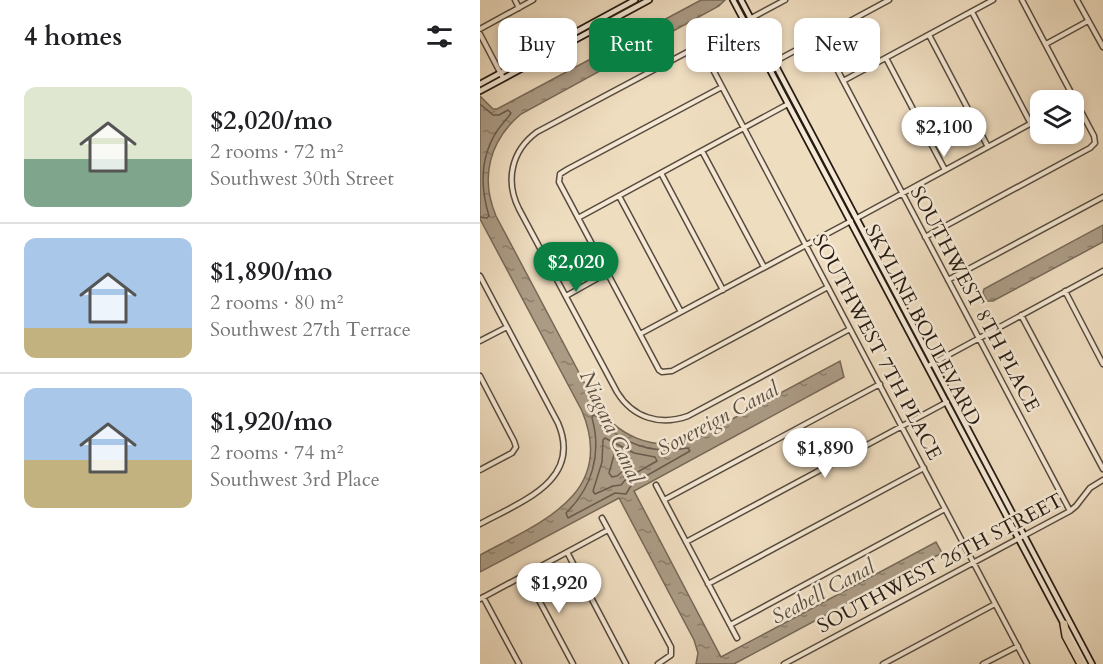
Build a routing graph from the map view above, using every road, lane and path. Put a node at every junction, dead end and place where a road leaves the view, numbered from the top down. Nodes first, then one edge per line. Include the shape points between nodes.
1 (515, 0) edge
2 (533, 0) edge
3 (635, 0) edge
4 (649, 0) edge
5 (733, 0) edge
6 (741, 0) edge
7 (785, 0) edge
8 (889, 0) edge
9 (993, 0) edge
10 (1022, 0) edge
11 (1077, 0) edge
12 (519, 8) junction
13 (972, 12) junction
14 (743, 18) edge
15 (750, 18) joint
16 (855, 18) edge
17 (1088, 21) junction
18 (480, 29) edge
19 (480, 34) edge
20 (929, 35) junction
21 (1046, 44) junction
22 (1103, 47) edge
23 (686, 52) edge
24 (886, 58) junction
25 (714, 72) edge
26 (772, 72) edge
27 (779, 72) edge
28 (838, 72) edge
29 (500, 73) junction
30 (503, 78) junction
31 (843, 81) junction
32 (480, 84) edge
33 (722, 87) junction
34 (1070, 90) edge
35 (480, 91) edge
36 (795, 101) junction
37 (789, 104) junction
38 (1084, 117) edge
39 (1030, 122) edge
40 (1030, 125) edge
41 (744, 128) junction
42 (988, 147) junction
43 (702, 151) junction
44 (945, 170) junction
45 (661, 173) junction
46 (902, 193) junction
47 (619, 196) junction
48 (1103, 196) edge
49 (578, 218) junction
50 (856, 218) junction
51 (851, 221) junction
52 (925, 237) junction
53 (806, 245) junction
54 (764, 267) junction
55 (1103, 271) edge
56 (607, 273) junction
57 (480, 276) edge
58 (948, 280) junction
59 (828, 287) junction
60 (723, 290) junction
61 (1065, 291) junction
62 (566, 296) junction
63 (681, 312) junction
64 (1022, 315) junction
65 (507, 327) junction
66 (850, 329) junction
67 (640, 334) junction
68 (979, 338) junction
69 (480, 341) edge
70 (934, 363) junction
71 (1103, 364) edge
72 (928, 366) junction
73 (480, 376) edge
74 (880, 384) junction
75 (953, 398) junction
76 (947, 402) junction
77 (902, 426) junction
78 (924, 468) junction
79 (1103, 469) edge
80 (480, 470) edge
81 (1103, 480) edge
82 (656, 485) dead end
83 (664, 500) junction
84 (945, 509) junction
85 (1070, 510) junction
86 (602, 518) dead end
87 (480, 524) edge
88 (609, 530) junction
89 (1024, 535) junction
90 (1018, 538) junction
91 (686, 542) junction
92 (567, 552) junction
93 (974, 562) junction
94 (525, 574) junction
95 (708, 584) junction
96 (482, 598) edge
97 (995, 604) junction
98 (1064, 624) joint
99 (730, 625) junction
100 (737, 638) dead end
101 (1018, 646) junction
102 (519, 664) edge
103 (573, 664) edge
104 (626, 664) edge
105 (658, 664) edge
106 (784, 664) edge
107 (884, 664) edge
108 (983, 664) edge
109 (1027, 664) edge
110 (1083, 664) edge
111 (1092, 664) edge

1 - 12 street
2 - 12 street
3 - 29 street
4 - 30 street
5 - 14 street, SKYLINE BOULEVARD
6 - 15 street, SKYLINE BOULEVARD
7 - 15 street
8 - 16 street
9 - 13 street
10 - 21 street
11 - 17 street
12 - 18 street
13 - 20 street
13 - 39 street
17 - 21 street
17 - 22 street
19 - 29 street
20 - 24 street
20 - 42 street
21 - 34 street
23 - 62 street via 537,132 522,146 513,167 514,197
24 - 31 street
24 - 44 street
25 - 33 street, SOUTHWEST 7TH PLACE
26 - 37 street, SKYLINE BOULEVARD
27 - 36 street, SKYLINE BOULEVARD
28 - 31 street, SOUTHWEST 8TH PLACE
29 - 30 street
29 - 32 street
30 - 35 street
31 - 46 street, SOUTHWEST 8TH PLACE
33 - 41 street, SOUTHWEST 7TH PLACE
33 - 49 street via 560,174 559,182
36 - 37 street
36 - 50 street, SKYLINE BOULEVARD
37 - 41 street
37 - 51 street, SKYLINE BOULEVARD
38 - 52 street via 1094,136 1095,143 1090,148
40 - 42 street
41 - 43 street
41 - 53 street, SOUTHWEST 7TH PLACE
42 - 44 street
43 - 45 street
43 - 54 street
44 - 46 street
45 - 47 street
45 - 60 street
46 - 50 street
46 - 52 street, SOUTHWEST 8TH PLACE
47 - 49 street
47 - 63 street
48 - 58 street
49 - 56 street
50 - 51 street
50 - 70 street, SKYLINE BOULEVARD
51 - 53 street
51 - 72 street, SKYLINE BOULEVARD
52 - 58 street, SOUTHWEST 8TH PLACE
53 - 54 street
53 - 59 street, SOUTHWEST 7TH PLACE
54 - 60 street
55 - 61 street
56 - 62 street
56 - 67 street
57 - 65 street
58 - 68 street, SOUTHWEST 8TH PLACE
59 - 66 street, SOUTHWEST 7TH PLACE
59 - 67 street via 672,371 659,370
60 - 63 street
61 - 64 street
61 - 71 street
62 - 66 street via 619,396 645,417 670,420 688,416
63 - 67 street
64 - 68 street
64 - 79 street
65 - 69 street
65 - 87 street via 560,427 563,445 560,464 549,483
66 - 74 street, SOUTHWEST 7TH PLACE
68 - 70 street
68 - 85 street, SOUTHWEST 8TH PLACE
70 - 72 street
70 - 75 street, SKYLINE BOULEVARD
72 - 76 street, SKYLINE BOULEVARD
73 - 80 street via 516,447
74 - 77 street, SOUTHWEST 7TH PLACE
74 - 83 street
75 - 76 street
75 - 89 street, SKYLINE BOULEVARD
76 - 77 street
76 - 90 street, SKYLINE BOULEVARD
77 - 78 street, SOUTHWEST 7TH PLACE
77 - 91 street
78 - 84 street, SOUTHWEST 7TH PLACE
78 - 95 street
81 - 85 street, SOUTHWEST 26TH STREET via 1089,488
82 - 83 street
83 - 91 street
84 - 93 street, SOUTHWEST 7TH PLACE
84 - 99 street
85 - 89 street, SOUTHWEST 26TH STREET
86 - 88 street
88 - 92 street
88 - 105 street via 671,647 671,655
89 - 90 street, SOUTHWEST 26TH STREET
89 - 111 street, SKYLINE BOULEVARD
90 - 93 street, SOUTHWEST 26TH STREET
90 - 98 street, SKYLINE BOULEVARD
91 - 95 street
92 - 94 street
92 - 104 street
93 - 97 street, SOUTHWEST 7TH PLACE
93 - 106 street, SOUTHWEST 26TH STREET
94 - 96 street
94 - 103 street
95 - 99 street
96 - 102 street
97 - 101 street, SOUTHWEST 7TH PLACE
97 - 107 street
98 - 110 highway via 1066,636
99 - 100 street
101 - 108 street
101 - 109 street, SOUTHWEST 7TH PLACE

